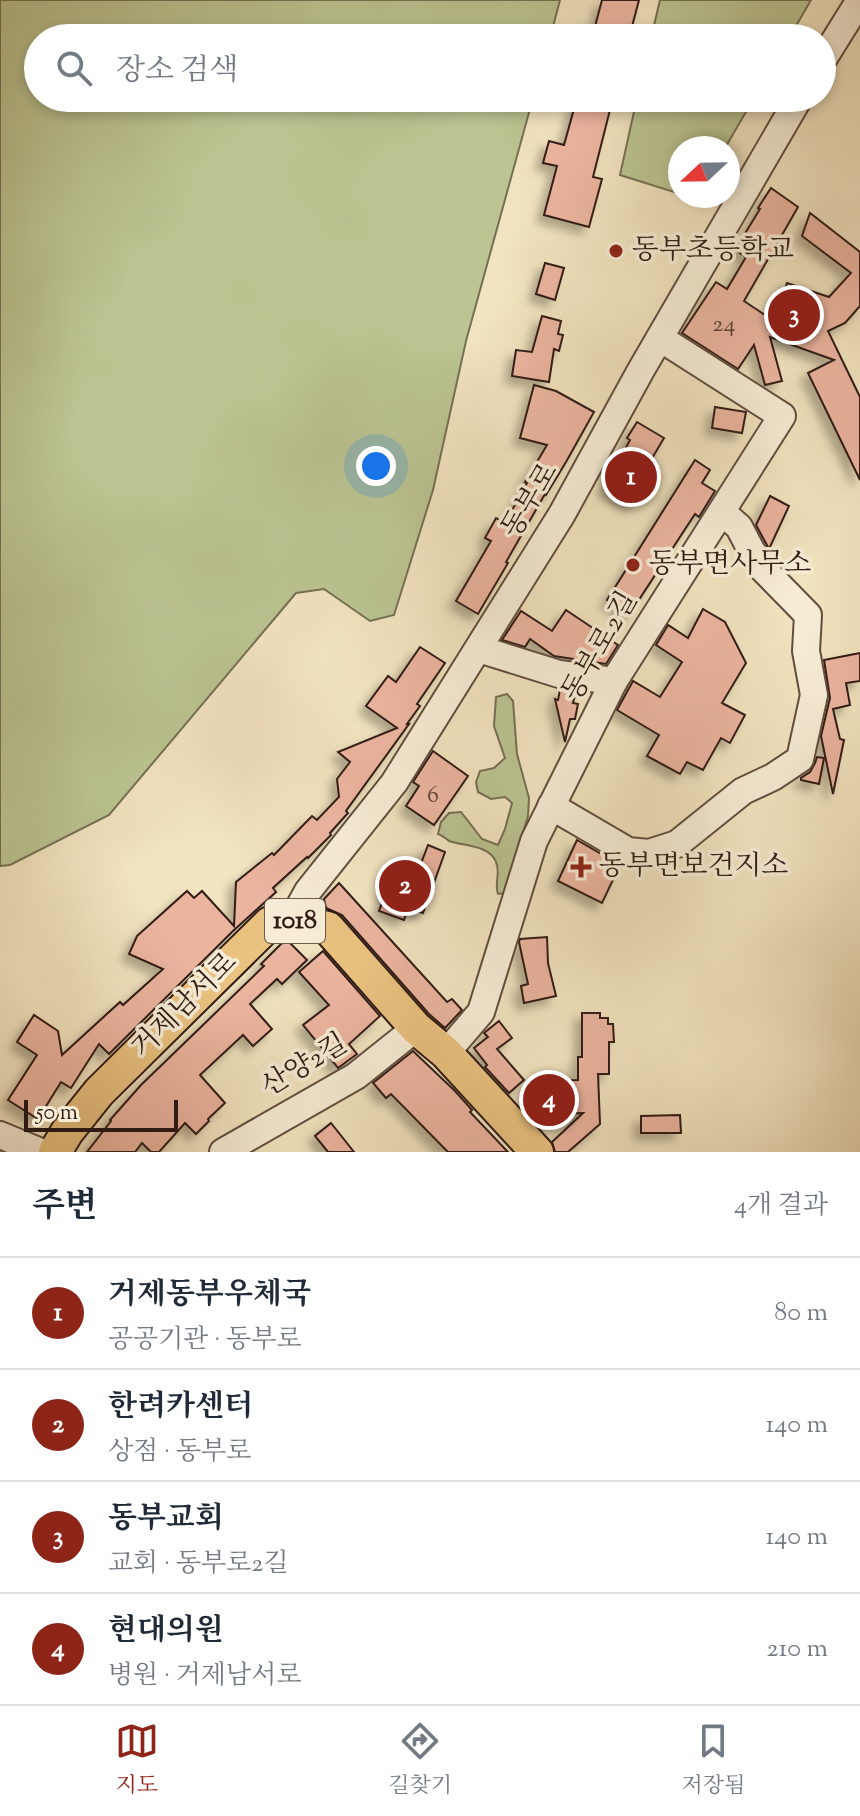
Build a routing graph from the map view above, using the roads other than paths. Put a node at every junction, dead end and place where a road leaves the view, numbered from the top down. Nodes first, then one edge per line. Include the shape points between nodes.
1 (860, 0) edge
2 (836, 39) edge
3 (791, 112) edge
4 (660, 338) junction
5 (722, 512) junction
6 (479, 649) junction
7 (614, 681) junction
8 (551, 806) junction
9 (292, 920) junction
10 (416, 1028) junction
11 (446, 1053) junction
12 (0, 1135) edge
13 (41, 1152) edge
14 (55, 1152) edge
15 (223, 1152) edge
16 (537, 1152) edge

1 - 2 street
3 - 4 street, 동부로
4 - 5 street, 동부로2길 via 782,416
4 - 6 street, 동부로
5 - 7 street, 동부로2길
5 - 8 street via 739,527 763,569 808,615 806,651 814,695 800,759 743,791 677,844 649,853 628,851
6 - 7 street via 559,674
6 - 9 street, 동부로 via 394,783 308,891
7 - 8 street, 동부로2길
8 - 11 street, 동부로2길 via 534,841 481,1012
9 - 10 main road, 1018 via 328,928
9 - 14 main road, 거제남서로 / 1018 via 270,923 99,1092
10 - 11 main road, 1018
10 - 15 street, 산양2길 via 356,1076
11 - 16 main road, 1018
12 - 13 street

